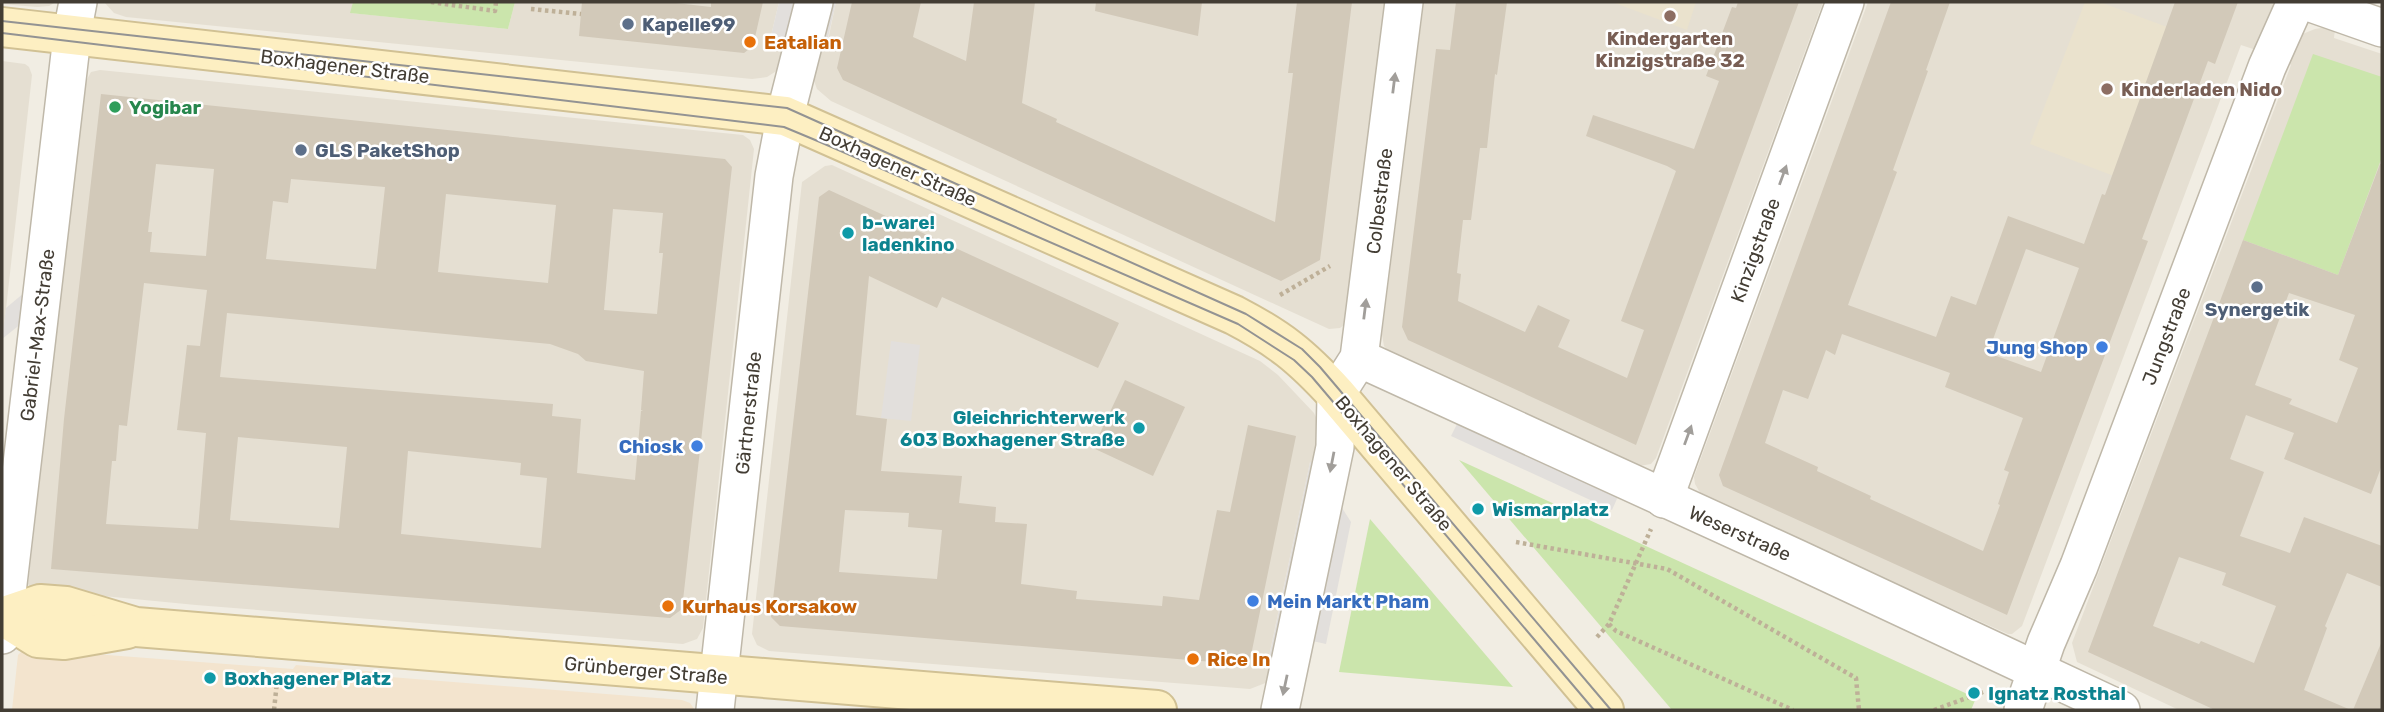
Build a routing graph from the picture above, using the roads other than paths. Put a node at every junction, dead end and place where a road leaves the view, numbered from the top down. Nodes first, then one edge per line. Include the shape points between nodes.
1 (814, 2) edge
2 (1404, 2) edge
3 (2296, 2) edge
4 (2308, 2) edge
5 (1844, 6) edge
6 (75, 18) edge
7 (2, 27) edge
8 (2382, 28) edge
9 (785, 116) junction
10 (1359, 358) junction
11 (1336, 394) junction
12 (1664, 499) junction
13 (2, 623) edge
14 (2036, 670) junction
15 (717, 693) edge
16 (1599, 709) edge
17 (1157, 710) edge
18 (1280, 710) edge
19 (2023, 710) edge
20 (2121, 710) edge

1 - 9 street, Gärtnerstraße
10 -> 2 street, Colbestraße
3 - 14 street, Jungstraße
4 - 8 street
12 -> 5 street, Kinzigstraße
6 - 7 street, Boxhagener Straße
6 - 9 street, Boxhagener Straße
6 - 13 street, Gabriel-Max-Straße
9 - 11 street, Boxhagener Straße via 1234,315 1290,347
9 - 15 street, Gärtnerstraße via 774,176
10 - 11 street, Colbestraße
10 - 12 street, Weserstraße
11 - 16 street, Boxhagener Straße
11 -> 18 street via 1335,447
12 - 14 street, Weserstraße
13 - 15 street, Grünberger Straße via 40,604 66,606 135,627
14 - 19 street, Jungstraße
14 - 20 street, Weserstraße
15 - 17 street, Grünberger Straße

